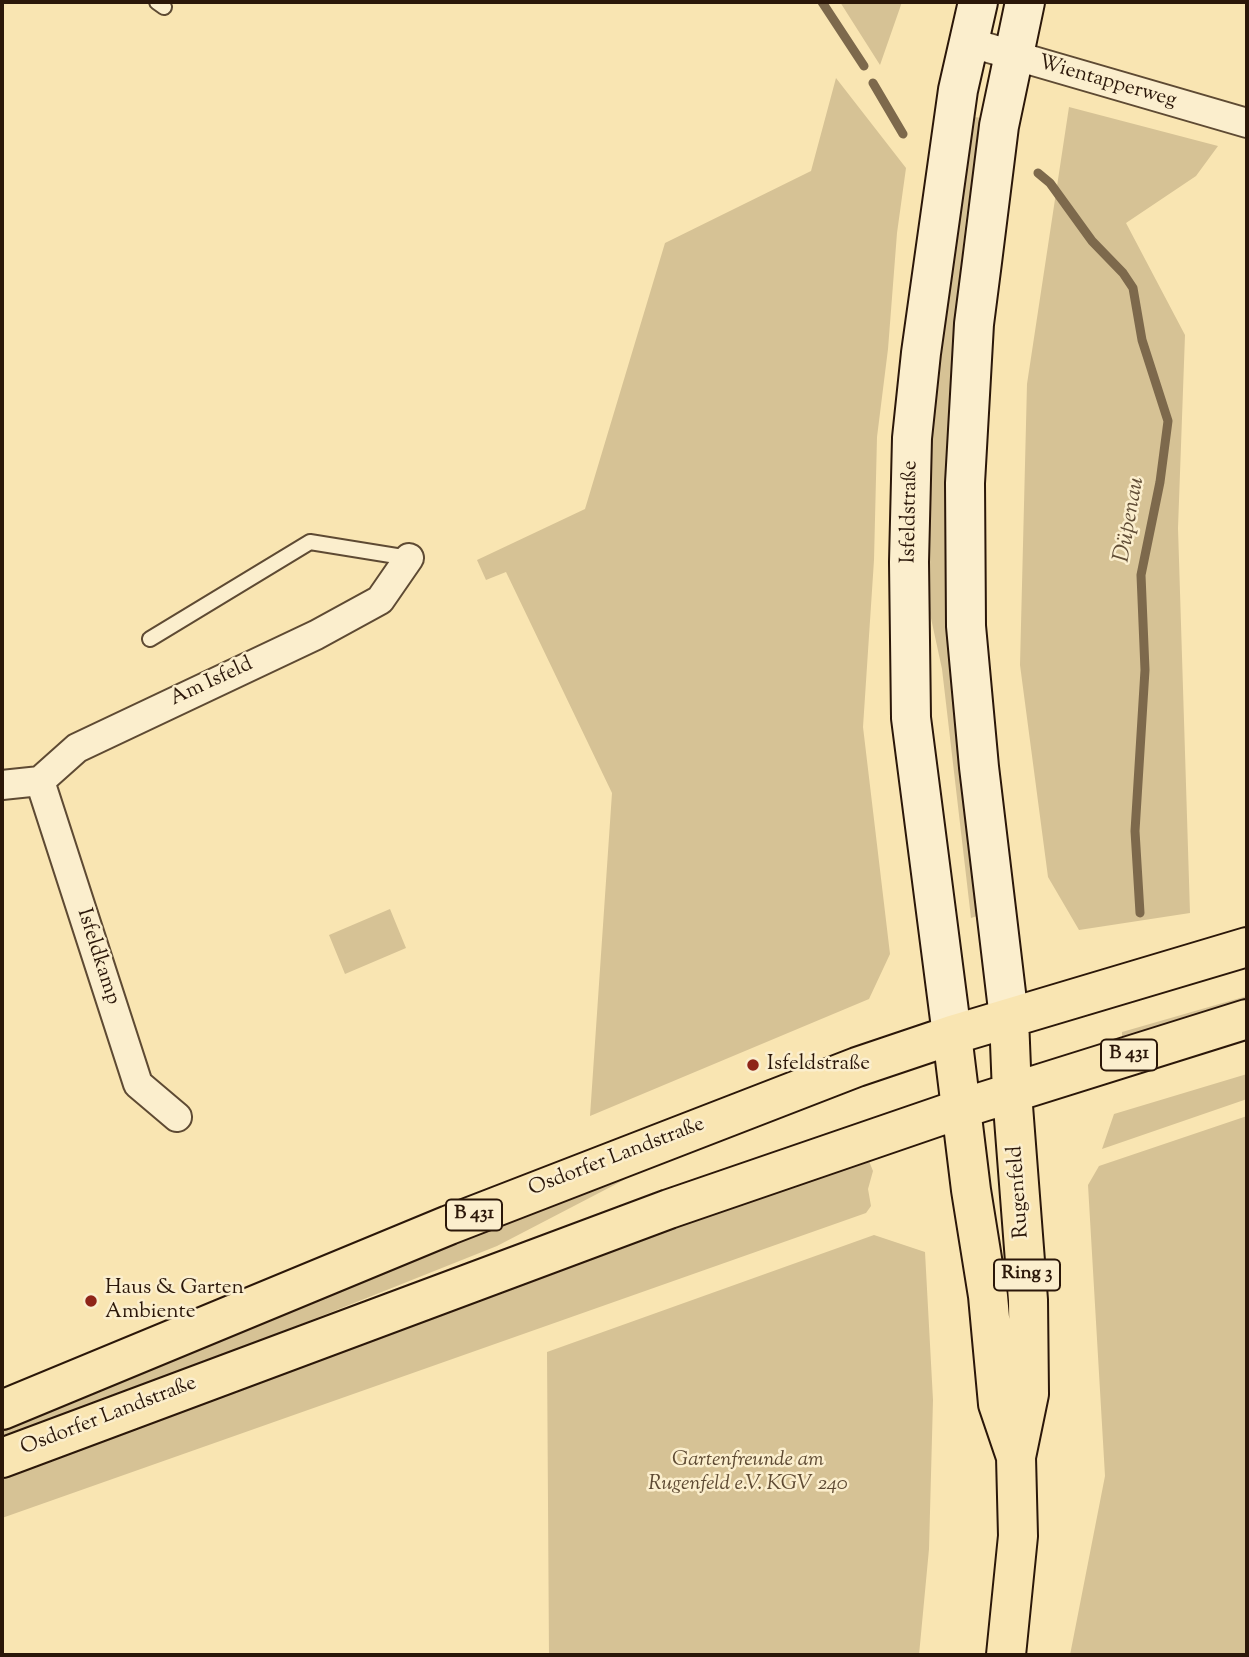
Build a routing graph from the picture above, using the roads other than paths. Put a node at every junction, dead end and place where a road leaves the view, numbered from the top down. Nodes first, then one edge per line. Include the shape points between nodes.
1 (978, 2) edge
2 (1025, 2) edge
3 (968, 42) junction
4 (1013, 56) junction
5 (1247, 123) edge
6 (409, 558) joint
7 (150, 639) dead end
8 (40, 781) junction
9 (2, 785) edge
10 (1247, 947) edge
11 (1009, 1018) junction
12 (1247, 1019) edge
13 (952, 1035) junction
14 (1012, 1093) junction
15 (963, 1108) junction
16 (177, 1117) dead end
17 (2, 1410) edge
18 (1016, 1457) junction
19 (2, 1458) edge
20 (1006, 1655) edge

1 - 3 main road, Isfeldstraße / Ring 3
2 - 4 main road, Ring 3
3 - 4 street, Wientapperweg
3 - 13 main road, Isfeldstraße / Ring 3 via 921,352 912,438 909,562 911,718
4 - 5 street, Wientapperweg
4 - 11 main road, Ring 3 via 999,126 974,324 965,483 966,626
6 - 7 lane via 310,542
6 - 8 street, Am Isfeld via 380,600 78,748
8 - 9 street
8 - 16 street, Isfeldkamp via 138,1084
10 - 11 main road, Osdorfer Landstraße / B 431
11 - 13 main road, Osdorfer Landstraße / B 431
11 - 14 main road, Ring 3
12 - 14 main road, Osdorfer Landstraße / B 431
13 - 15 main road, Isfeldstraße / Ring 3
13 - 17 main road, Osdorfer Landstraße / B 431 via 561,1180
14 - 15 main road, Osdorfer Landstraße / B 431
14 - 18 main road, Rugenfeld / Ring 3 via 1028,1300 1029,1394
15 - 18 main road, Rugenfeld / Ring 3 via 998,1404
15 - 19 main road, Osdorfer Landstraße / B 431 via 668,1209
18 - 20 main road, Rugenfeld / Ring 3 via 1018,1536

